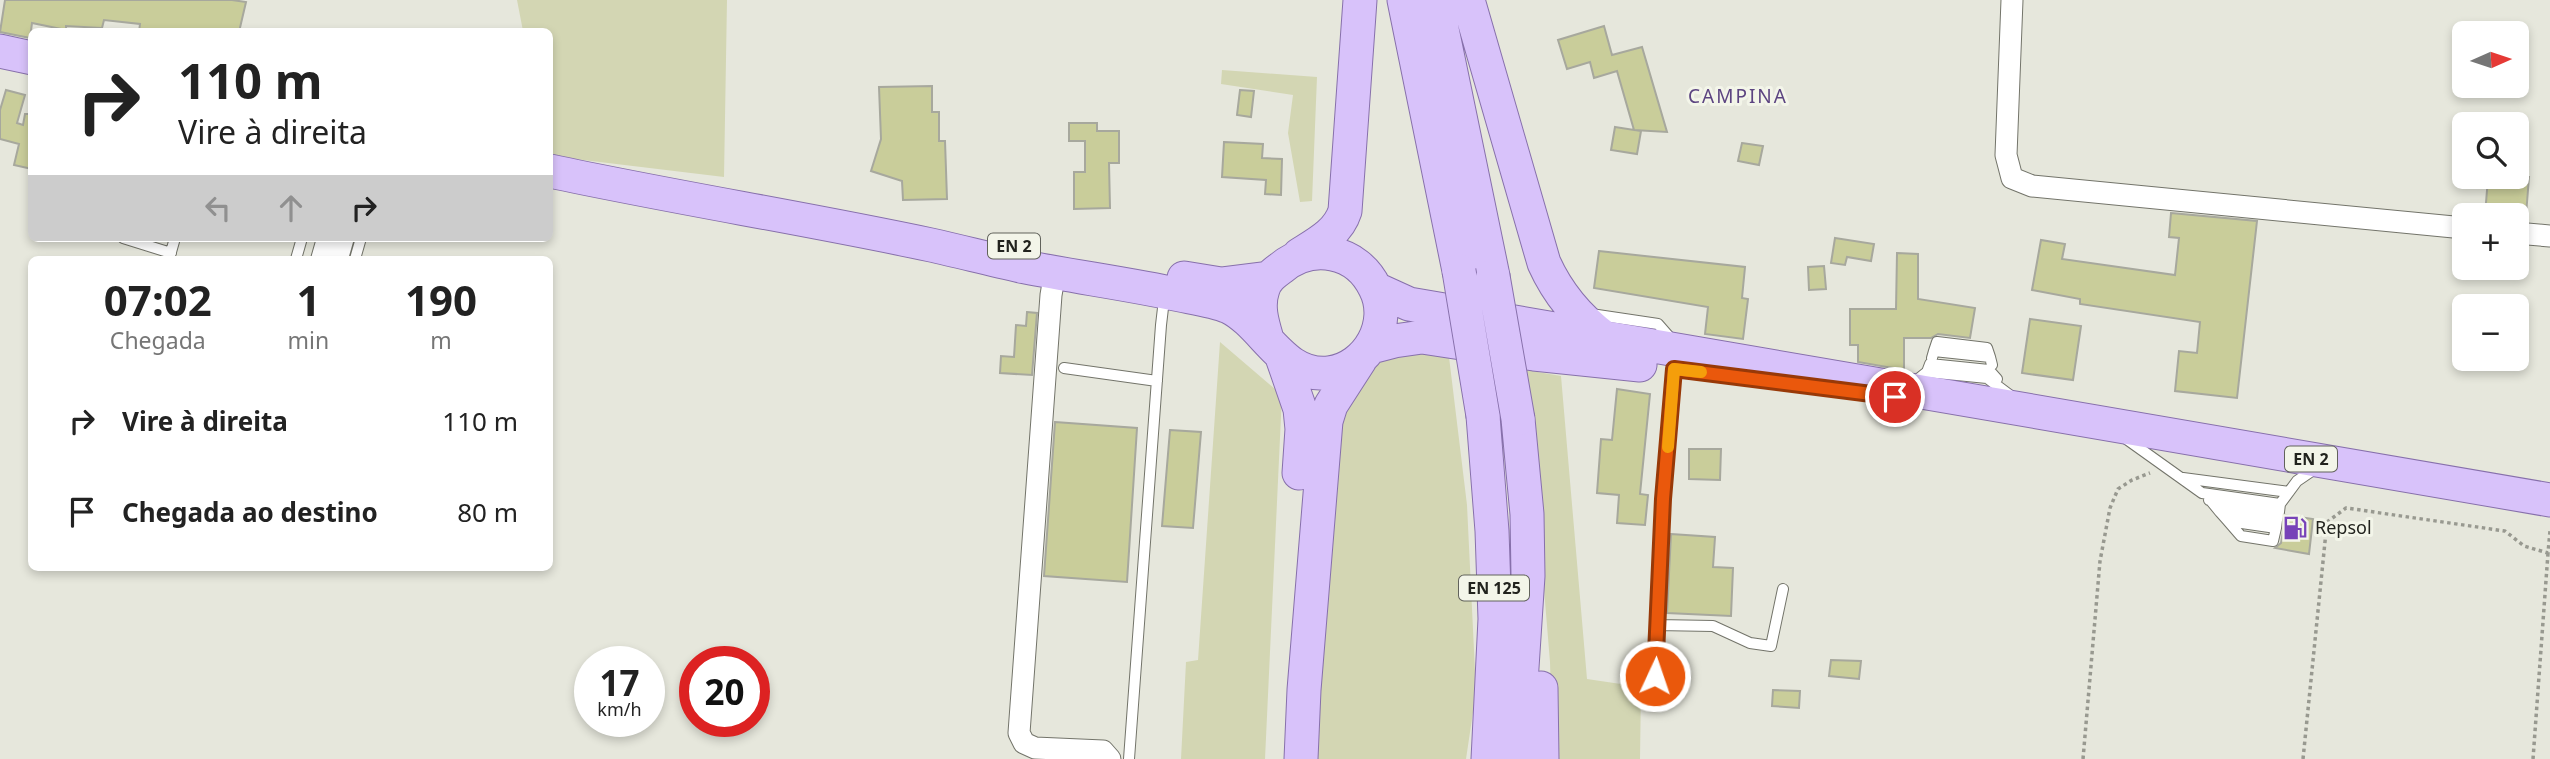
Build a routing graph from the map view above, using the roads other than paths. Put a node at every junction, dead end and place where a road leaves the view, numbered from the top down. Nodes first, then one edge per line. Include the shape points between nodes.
1 (1360, 0) edge
2 (1404, 0) edge
3 (1436, 0) edge
4 (1468, 0) edge
5 (2012, 0) edge
6 (0, 51) edge
7 (28, 57) edge
8 (553, 171) edge
9 (757, 212) junction
10 (2452, 227) edge
11 (2529, 234) edge
12 (2550, 236) edge
13 (133, 242) edge
14 (170, 256) edge
15 (1277, 271) junction
16 (1055, 272) junction
17 (1138, 287) junction
18 (1376, 289) junction
19 (1183, 295) junction
20 (1575, 312) junction
21 (1161, 325) junction
22 (1605, 338) junction
23 (1274, 348) junction
24 (1366, 353) junction
25 (1679, 360) junction
26 (1991, 361) junction
27 (1925, 367) junction
28 (1064, 368) dead end
29 (1157, 381) junction
30 (2000, 382) junction
31 (2023, 404) junction
32 (2073, 420) junction
33 (2105, 425) junction
34 (2326, 462) junction
35 (2181, 477) junction
36 (2289, 492) junction
37 (2202, 493) junction
38 (2550, 500) edge
39 (2211, 501) junction
40 (2220, 512) junction
41 (1527, 514) junction
42 (2277, 520) junction
43 (1783, 589) dead end
44 (1657, 625) junction
45 (1655, 676) dead end
46 (1077, 755) edge
47 (1110, 759) edge
48 (1129, 759) edge
49 (1281, 759) edge
50 (1301, 759) edge
51 (1488, 759) edge
52 (1516, 759) edge
53 (1542, 759) edge

1 - 15 main road via 1342,222
2 - 51 main road, EN 125, bridge via 1483,416 1495,618
3 - 41 main road, EN 125, bridge via 1493,276 1518,419
4 - 20 main road via 1544,263
5 - 10 street via 2006,155 2012,178 2032,187
6 - 7 main road
8 - 9 main road, EN 2
9 - 15 main road, EN 2 via 931,233 1221,284
9 - 16 main road, EN 2
11 - 12 street
13 - 14 lane
15 - 18 main road, EN 2 via 1300,256 1335,253 1365,272
15 - 23 main road via 1263,289 1260,302 1260,316
16 - 17 main road, EN 2
16 - 46 street via 1019,733 1024,743 1035,748
17 - 19 main road, EN 2
17 - 21 lane via 1155,306
18 - 22 main road, EN 2 via 1409,304
18 - 24 main road via 1380,321
19 - 21 lane via 1163,308
19 - 23 main road, EN 2 via 1230,308
20 - 22 main road
20 - 25 lane via 1658,324
21 - 29 lane
22 - 25 main road, EN 2
23 - 24 main road, EN 2 via 1310,371 1327,373 1345,369
23 - 49 main road via 1297,396 1302,429
24 - 25 main road, EN 2 via 1394,341 1422,337 1534,354
24 - 50 main road via 1331,405 1326,421
25 - 27 main road, EN 2
25 - 32 main road, EN 2
25 - 44 lane via 1663,499
26 - 27 lane
26 - 27 lane via 1987,348 1937,342
26 - 30 lane
27 - 30 lane via 1989,370
27 - 31 main road, EN 2
28 - 29 lane
29 - 48 lane
30 - 31 lane
31 - 32 main road, EN 2
32 - 33 main road, EN 2
33 - 34 main road, EN 2
33 - 35 lane
34 - 36 lane via 2306,473
34 - 38 main road, EN 2
35 - 36 lane
35 - 37 lane
36 - 42 lane
37 - 39 lane
37 - 42 lane
39 - 40 lane
39 - 42 lane
40 - 42 lane
40 - 42 lane via 2232,524
41 - 52 main road, EN 125 via 1526,625
41 - 53 main road via 1540,620
43 - 44 lane via 1771,646 1750,643 1713,626
44 - 45 lane
46 - 47 street via 1103,751

